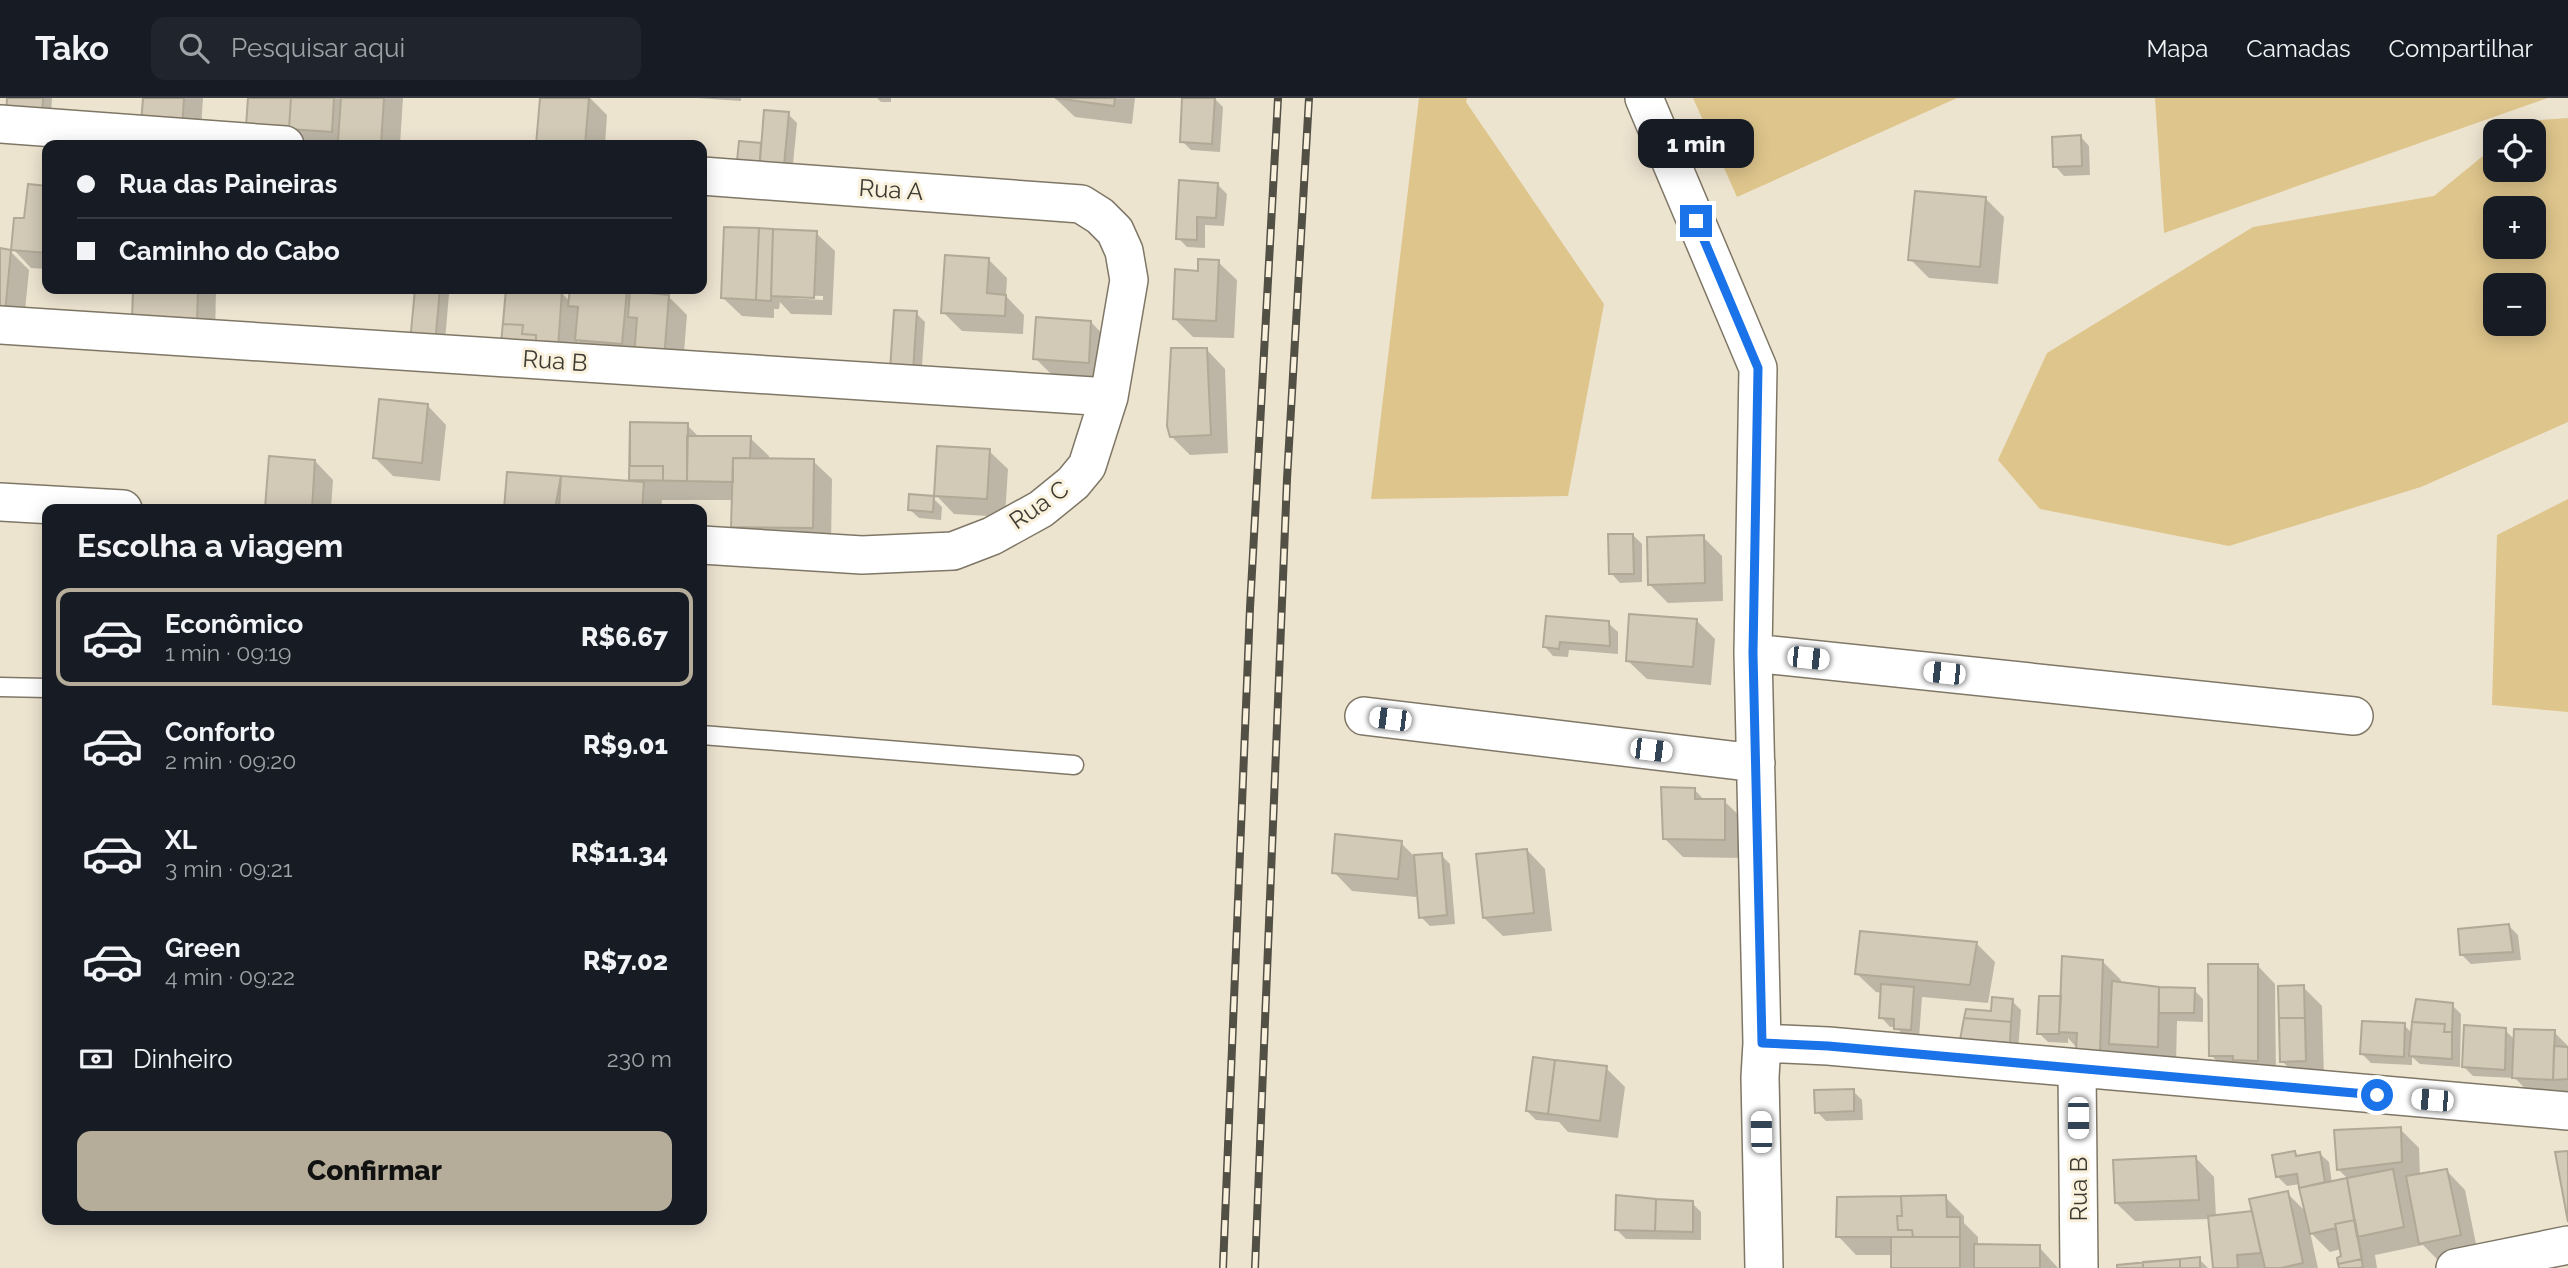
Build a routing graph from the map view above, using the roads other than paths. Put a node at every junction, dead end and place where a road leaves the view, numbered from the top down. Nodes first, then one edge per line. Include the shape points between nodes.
1 (1644, 98) edge
2 (0, 124) edge
3 (217, 140) edge
4 (707, 176) edge
5 (1080, 204) joint
6 (0, 325) edge
7 (1109, 397) junction
8 (0, 502) edge
9 (42, 504) edge
10 (707, 545) edge
11 (1753, 653) junction
12 (0, 687) edge
13 (42, 688) edge
14 (1364, 716) dead end
15 (2354, 716) dead end
16 (707, 734) edge
17 (1756, 762) junction
18 (1074, 765) dead end
19 (1762, 1043) junction
20 (2077, 1069) junction
21 (2568, 1111) edge
22 (2568, 1245) edge
23 (1764, 1268) edge
24 (2079, 1268) edge
25 (2455, 1268) edge

1 - 11 street via 1758,368
2 - 3 street
4 - 5 street, Rua A
5 - 7 street, Rua C via 1115,231 1125,251 1129,280
6 - 7 street, Rua B
7 - 10 street, Rua C via 1087,466 1073,483 1041,509 953,551 862,555
8 - 9 street
11 - 15 street
11 - 17 street
12 - 13 lane
14 - 17 street
16 - 18 lane
17 - 19 street
19 - 20 street
19 - 23 street
20 - 21 street
20 - 24 street, Rua B
22 - 25 street

